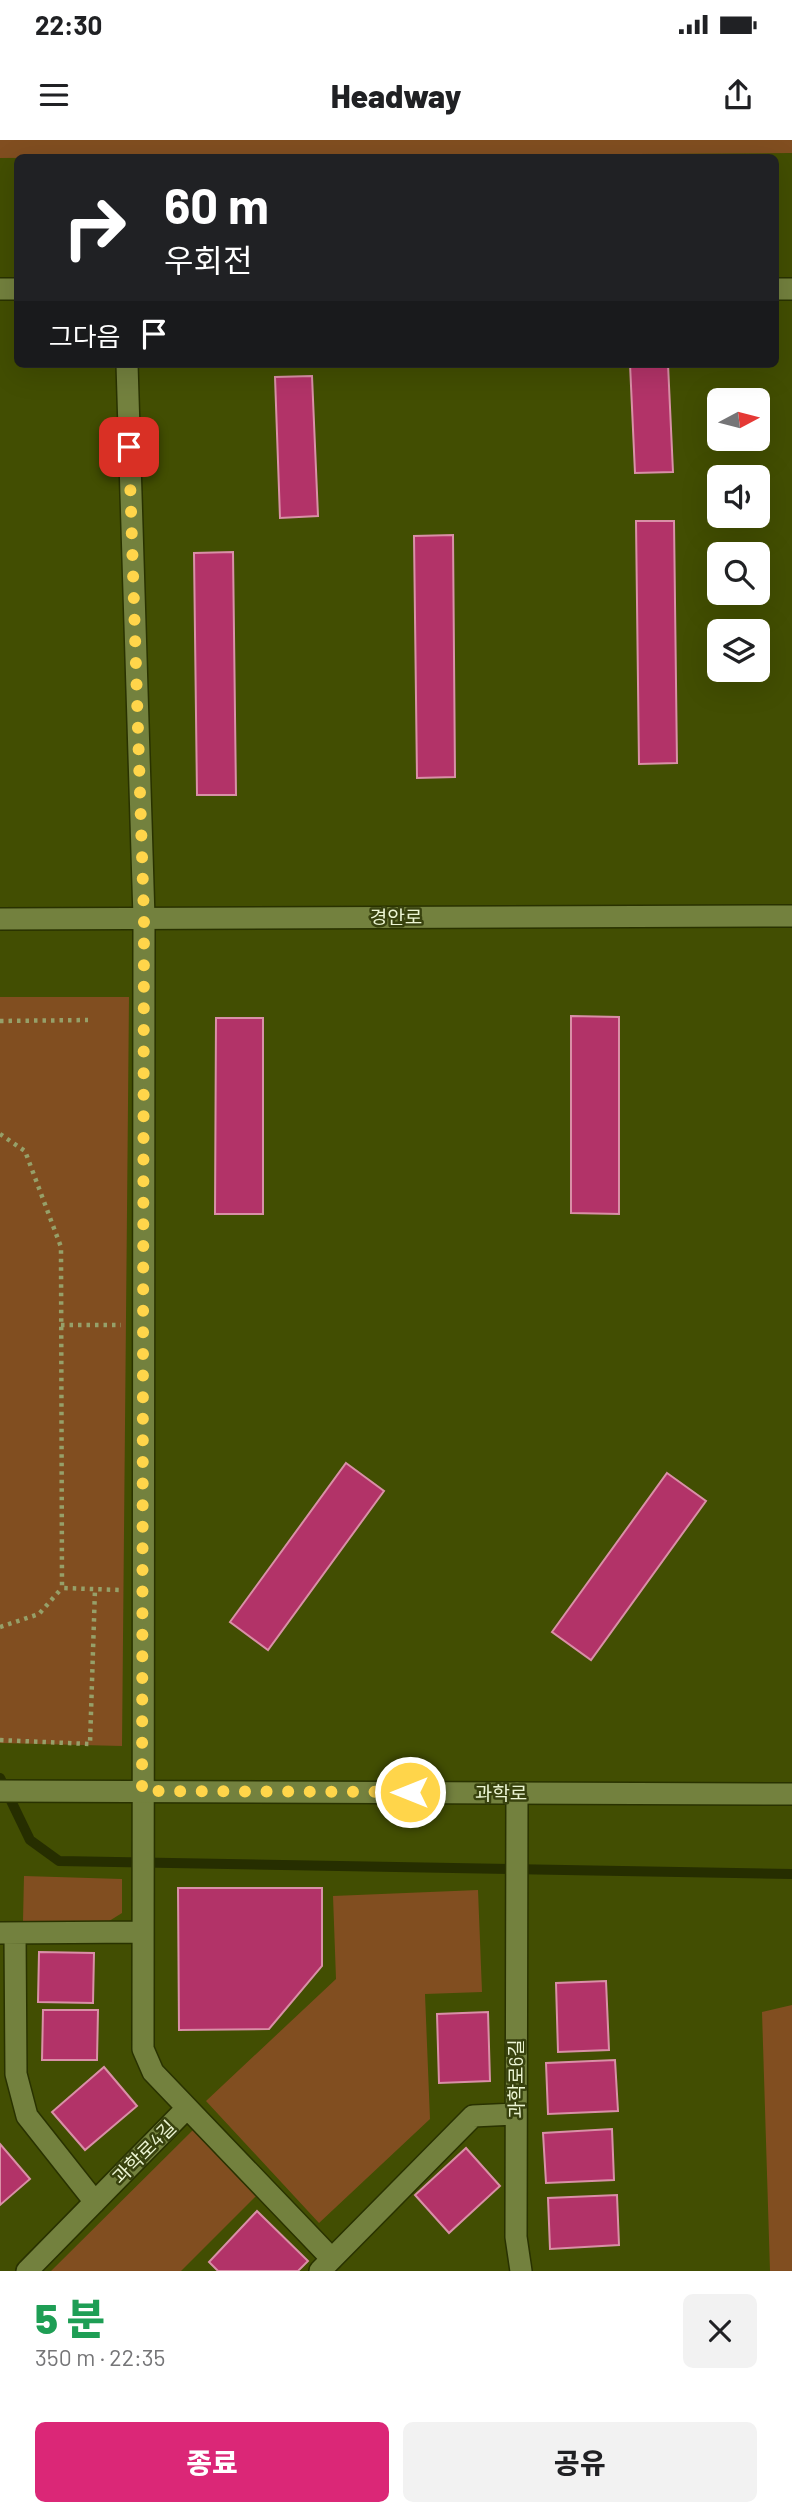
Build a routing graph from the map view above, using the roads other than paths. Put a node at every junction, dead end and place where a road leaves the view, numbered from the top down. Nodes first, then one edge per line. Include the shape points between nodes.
1 (127, 368) edge
2 (792, 916) edge
3 (144, 918) junction
4 (0, 919) edge
5 (0, 1791) edge
6 (142, 1791) junction
7 (517, 1793) junction
8 (792, 1794) edge
9 (142, 1932) junction
10 (7, 1933) edge
11 (187, 2108) junction
12 (516, 2113) junction
13 (95, 2202) junction
14 (326, 2265) edge
15 (27, 2271) edge
16 (521, 2271) edge

1 - 3 street
2 - 3 street, 경안로
3 - 4 street, 경안로
3 - 6 street
5 - 6 street, 과학로
6 - 7 street, 과학로
6 - 9 street, 과학로4길
7 - 8 street, 과학로
7 - 12 street, 과학로6길
9 - 10 street
9 - 11 street, 과학로4길 via 143,2049 153,2073
10 - 13 street via 16,2074 27,2116
11 - 13 street, 과학로4길
11 - 14 street
12 - 14 street via 473,2116
12 - 16 street, 과학로6길 via 516,2237
13 - 15 street, 과학로4길

